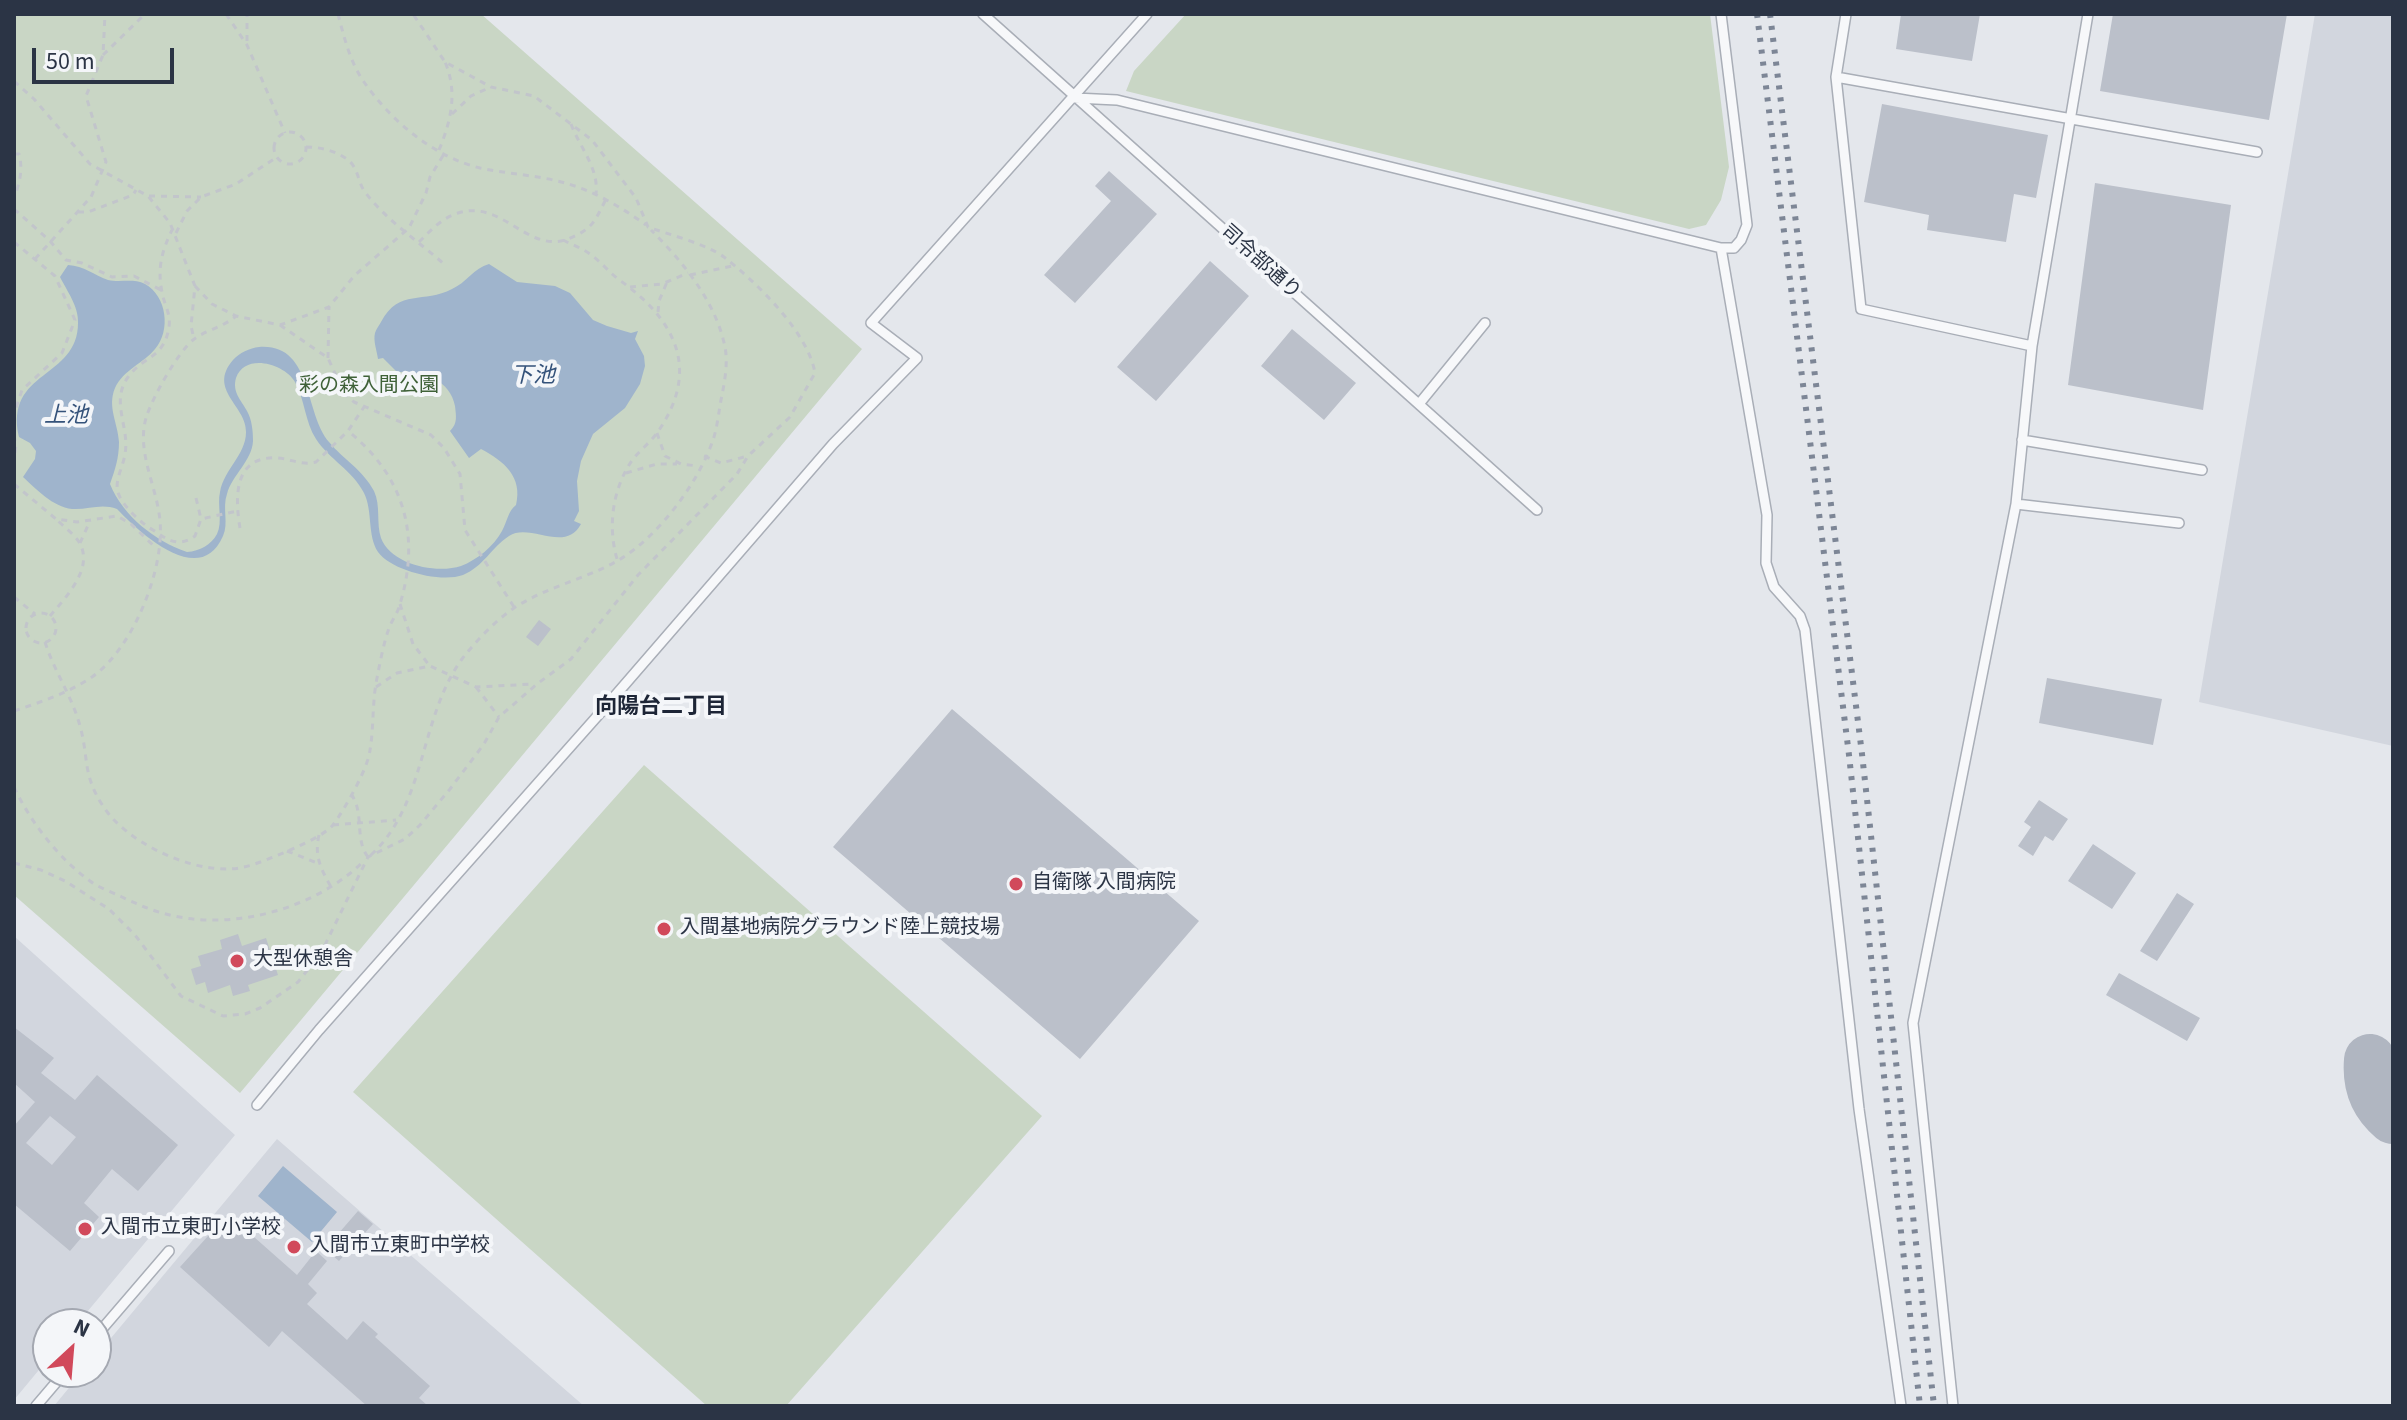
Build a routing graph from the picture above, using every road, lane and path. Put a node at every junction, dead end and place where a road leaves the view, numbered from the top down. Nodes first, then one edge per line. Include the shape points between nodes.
1 (105, 14) edge
2 (145, 14) edge
3 (226, 14) edge
4 (247, 14) edge
5 (338, 14) edge
6 (413, 14) edge
7 (983, 14) edge
8 (1147, 14) edge
9 (1721, 14) edge
10 (1846, 14) edge
11 (2088, 14) edge
12 (247, 45) junction
13 (103, 55) junction
14 (445, 62) junction
15 (1836, 77) junction
16 (14, 81) edge
17 (491, 87) junction
18 (1075, 98) junction
19 (450, 116) junction
20 (2070, 119) junction
21 (570, 121) junction
22 (285, 133) junction
23 (306, 147) junction
24 (439, 151) junction
25 (2257, 152) dead end
26 (14, 154) edge
27 (444, 154) junction
28 (277, 157) junction
29 (103, 172) junction
30 (136, 190) junction
31 (596, 195) junction
32 (148, 196) junction
33 (14, 197) edge
34 (201, 197) junction
35 (606, 199) junction
36 (14, 209) edge
37 (78, 212) junction
38 (648, 227) junction
39 (175, 231) junction
40 (406, 231) junction
41 (563, 240) junction
42 (50, 241) junction
43 (14, 242) edge
44 (419, 242) junction
45 (1721, 248) junction
46 (35, 259) junction
47 (444, 264) dead end
48 (732, 266) junction
49 (689, 274) junction
50 (667, 282) junction
51 (195, 286) junction
52 (630, 287) junction
53 (161, 290) junction
54 (329, 307) junction
55 (658, 312) junction
56 (236, 316) junction
57 (1485, 323) dead end
58 (280, 325) junction
59 (194, 339) junction
60 (2032, 346) junction
61 (328, 358) junction
62 (1419, 404) junction
63 (364, 407) junction
64 (14, 414) edge
65 (348, 431) junction
66 (657, 433) junction
67 (14, 435) edge
68 (2022, 440) junction
69 (704, 456) junction
70 (748, 456) junction
71 (14, 460) edge
72 (681, 464) junction
73 (700, 466) junction
74 (2202, 470) dead end
75 (625, 473) junction
76 (14, 484) edge
77 (196, 498) dead end
78 (2016, 504) junction
79 (1537, 510) dead end
80 (237, 511) junction
81 (56, 519) junction
82 (91, 519) junction
83 (201, 519) junction
84 (2179, 523) dead end
85 (240, 528) dead end
86 (161, 533) junction
87 (80, 543) junction
88 (158, 548) junction
89 (617, 561) junction
90 (14, 597) edge
91 (400, 604) junction
92 (514, 607) junction
93 (35, 614) junction
94 (50, 616) junction
95 (45, 642) junction
96 (430, 666) junction
97 (451, 677) junction
98 (537, 684) junction
99 (376, 687) junction
100 (476, 687) junction
101 (68, 691) junction
102 (14, 711) edge
103 (499, 717) junction
104 (14, 787) edge
105 (351, 794) junction
106 (396, 820) junction
107 (360, 823) junction
108 (333, 825) junction
109 (319, 835) junction
110 (287, 851) junction
111 (368, 857) junction
112 (14, 863) edge
113 (318, 863) junction
114 (331, 887) junction
115 (257, 1105) dead end
116 (169, 1251) dead end
117 (112, 1317) edge
118 (51, 1388) edge
119 (36, 1406) edge
120 (1901, 1406) edge
121 (1953, 1406) edge

1 - 13 path
2 - 13 path
3 - 12 path
4 - 12 path
5 - 24 path via 363,81 386,108
6 - 14 path
7 - 18 lane, 司令部通り
8 - 18 lane
9 - 45 lane via 1747,225 1734,248
10 - 15 lane
11 - 20 lane
12 - 22 path
13 - 29 path via 86,96 106,162
14 - 17 path
14 - 19 path via 451,77
15 - 20 lane
15 - 60 lane via 1861,309
16 - 29 path via 77,152
17 - 19 path via 471,96
17 - 21 path via 528,93
18 - 45 lane via 1117,100
18 - 62 lane, 司令部通り
18 - 115 lane via 871,323 917,358 833,444
19 - 24 path
20 - 25 lane
20 - 60 lane
21 - 31 path via 595,172
21 - 38 path via 604,153 636,198
22 - 23 path via 298,134
22 - 28 path via 274,146
23 - 28 path via 294,163
23 - 40 path via 330,150 348,160 364,190
24 - 27 path
26 - 33 path via 21,160
27 - 31 path
27 - 40 path
28 - 34 path via 236,184
29 - 30 path
29 - 37 path
30 - 32 path
30 - 37 path
31 - 35 path
32 - 34 path
32 - 39 path
34 - 39 path
35 - 38 path
35 - 41 path via 589,229
36 - 42 path
37 - 42 path
38 - 48 path via 722,256
38 - 49 path
39 - 51 path
39 - 53 path via 161,251
40 - 44 path
40 - 54 path via 354,276
41 - 44 path via 542,240 497,214 462,211
41 - 52 path via 589,253
42 - 46 path
42 - 53 path via 66,260 112,277 134,276
43 - 46 path
44 - 47 path
45 - 120 lane via 1767,515 1766,563 1774,587 1800,616 1805,630 1859,1109
46 - 64 path via 55,276 75,320 62,353 22,390
48 - 49 path
48 - 70 path via 783,312 815,373 790,417
49 - 50 path
49 - 69 path via 717,322 725,349 719,411
50 - 52 path
50 - 55 path
51 - 56 path via 212,304
51 - 59 path
52 - 55 path
53 - 86 path via 169,313 168,335 163,349 128,378 121,392 125,453 116,483 125,504
54 - 58 path
54 - 61 path
55 - 66 path via 681,361 677,392
56 - 58 path
56 - 59 path
57 - 62 lane
58 - 61 path
59 - 86 path via 156,393 144,424 145,457
60 - 68 lane
61 - 63 path via 344,393
62 - 79 lane, 司令部通り
63 - 65 path
63 - 92 path via 431,435 444,448 460,474 465,530
65 - 80 path via 309,465 277,458 255,463 237,487
65 - 91 path via 372,453 400,494 410,541
66 - 72 path via 665,456
66 - 75 path
67 - 71 path
68 - 74 lane
68 - 78 lane
69 - 70 path via 721,463
69 - 73 path
70 - 98 path via 737,474 638,575 571,659
72 - 73 path
72 - 75 path
73 - 89 path via 661,524
75 - 89 path via 610,529
76 - 81 path
77 - 83 path
78 - 84 lane
78 - 121 lane via 1913,1023
80 - 83 path
80 - 85 path
81 - 82 path
81 - 87 path
82 - 87 path
82 - 88 path via 124,519
83 - 86 path via 195,536 181,543 166,540
86 - 88 path
87 - 94 path via 80,574
88 - 101 path via 146,599 128,636 104,667
89 - 92 path
90 - 93 path
91 - 96 path via 413,644
91 - 99 path via 387,633
92 - 97 path
93 - 94 path
93 - 95 path via 26,632 36,642
94 - 95 path via 56,632
95 - 101 path
96 - 97 path
96 - 99 path via 397,673
97 - 100 path
97 - 106 path via 438,701 418,776
98 - 100 path
98 - 103 path
99 - 105 path via 369,759
100 - 103 path
101 - 102 path
101 - 110 path via 92,786 113,820 131,836 185,863 225,869 250,866
103 - 111 path via 420,825 405,839
104 - 114 path via 47,840 90,881 147,908 175,916 236,918 299,903
105 - 107 path
105 - 108 path
106 - 107 path
106 - 111 path
107 - 108 path
107 - 111 path
108 - 109 path
109 - 110 path
109 - 113 path
110 - 113 path
111 - 112 path via 321,953 298,982 260,1008 223,1016 181,996 109,909 65,881
111 - 114 path
113 - 114 path
116 - 117 lane
118 - 119 lane

